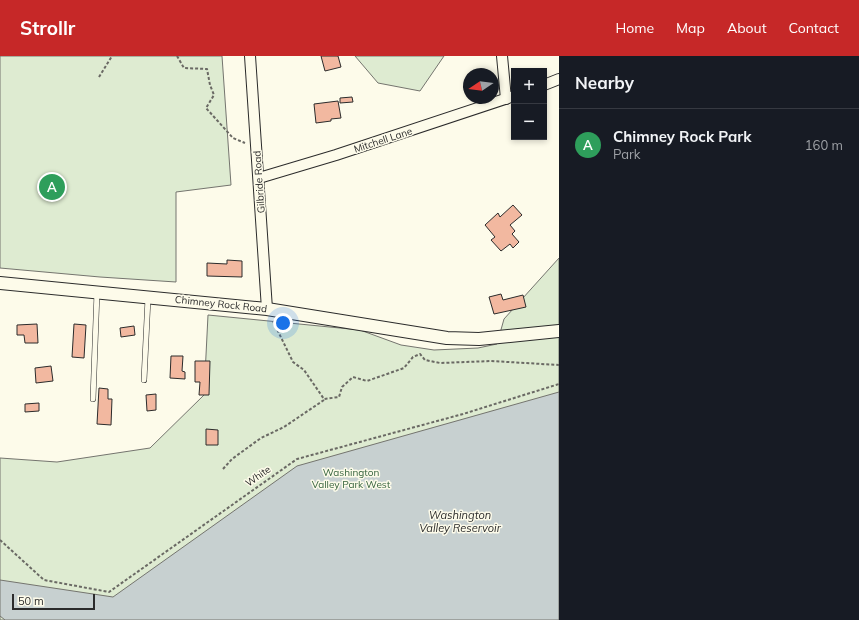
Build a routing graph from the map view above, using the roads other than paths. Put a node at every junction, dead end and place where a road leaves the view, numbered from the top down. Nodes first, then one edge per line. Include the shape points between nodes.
1 (250, 56) edge
2 (502, 56) edge
3 (559, 79) edge
4 (547, 84) edge
5 (510, 98) edge
6 (259, 178) junction
7 (0, 283) edge
8 (97, 292) junction
9 (148, 297) junction
10 (267, 309) junction
11 (559, 330) edge
12 (144, 380) dead end
13 (93, 399) dead end

1 - 6 street, Gilbride Road
2 - 5 street, Mitchell Lane
3 - 4 street
5 - 6 street, Mitchell Lane
6 - 10 street, Gilbride Road
7 - 8 street, Chimney Rock Road
8 - 9 street, Chimney Rock Road
8 - 13 lane
9 - 10 street, Chimney Rock Road
9 - 12 lane
10 - 11 street, Chimney Rock Road via 447,338 479,340

